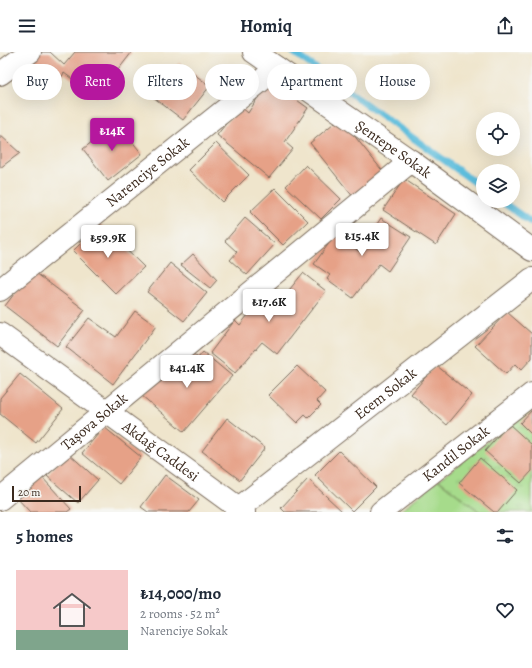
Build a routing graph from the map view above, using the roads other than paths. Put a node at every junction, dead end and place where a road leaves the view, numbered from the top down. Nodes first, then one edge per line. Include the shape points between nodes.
1 (30, 52) edge
2 (254, 52) edge
3 (271, 64) edge
4 (0, 74) edge
5 (267, 76) edge
6 (323, 100) edge
7 (411, 161) junction
8 (532, 250) edge
9 (532, 279) edge
10 (0, 290) edge
11 (0, 334) edge
12 (532, 394) edge
13 (108, 411) junction
14 (0, 499) edge
15 (235, 509) edge
16 (380, 512) edge

1 - 4 street
2 - 3 street, Şentepe Sokak
5 - 10 street, Narenciye Sokak
6 - 7 street, Şentepe Sokak
7 - 8 street, Şentepe Sokak
7 - 13 street, Taşova Sokak
9 - 15 street, Ecem Sokak
11 - 13 street, Akdağ Caddesi
12 - 16 street, Kandil Sokak
13 - 14 street, Taşova Sokak
13 - 15 street, Akdağ Caddesi

